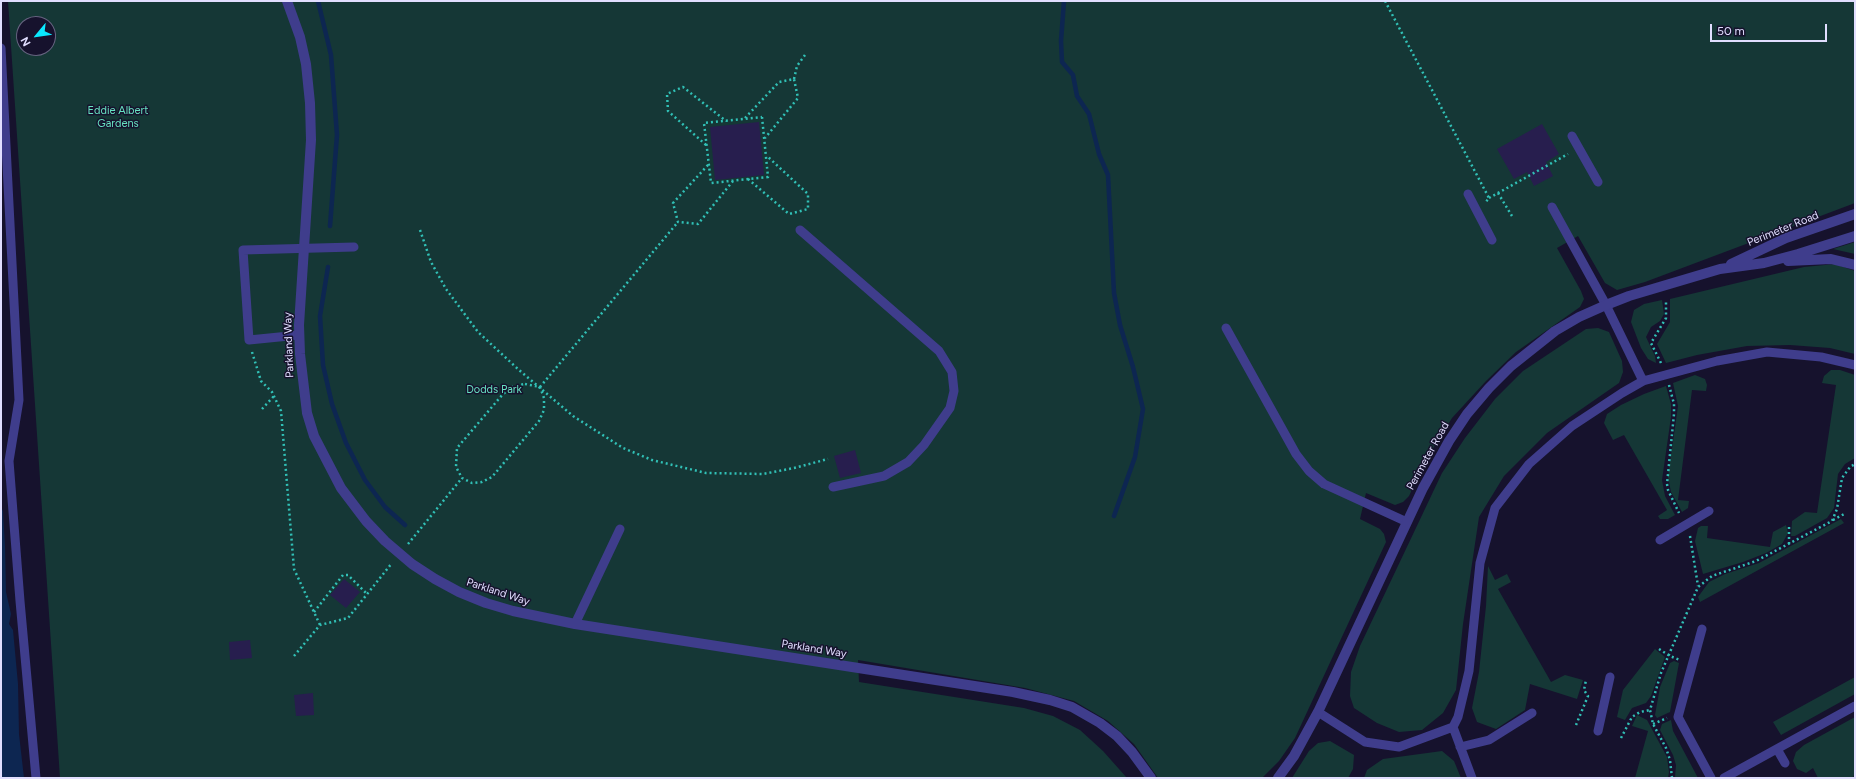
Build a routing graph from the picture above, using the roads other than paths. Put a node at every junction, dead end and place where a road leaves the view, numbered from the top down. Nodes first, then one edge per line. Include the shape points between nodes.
1 (287, 1) edge
2 (1, 48) edge
3 (1572, 136) dead end
4 (1598, 182) dead end
5 (1468, 194) dead end
6 (1552, 207) dead end
7 (1855, 214) edge
8 (800, 230) dead end
9 (1855, 236) edge
10 (1492, 240) dead end
11 (304, 247) junction
12 (354, 247) dead end
13 (1764, 263) junction
14 (1855, 265) edge
15 (1720, 269) junction
16 (1606, 305) junction
17 (1226, 328) dead end
18 (299, 335) junction
19 (1855, 365) edge
20 (1643, 381) junction
21 (5, 461) edge
22 (833, 487) dead end
23 (1709, 511) dead end
24 (1407, 522) junction
25 (620, 528) dead end
26 (1660, 540) dead end
27 (575, 624) junction
28 (1702, 629) dead end
29 (1610, 677) dead end
30 (1855, 706) edge
31 (1318, 712) junction
32 (1532, 713) dead end
33 (1453, 727) junction
34 (1598, 731) dead end
35 (1460, 747) junction
36 (1778, 749) junction
37 (1785, 763) dead end
38 (36, 778) edge
39 (1151, 778) edge
40 (1278, 778) edge
41 (1472, 778) edge
42 (1711, 778) edge
43 (1724, 778) edge

1 - 11 street, Parkland Way via 300,37 310,103 311,140
2 - 21 lane via 19,400
3 - 4 lane
5 - 10 lane
6 - 16 lane
7 - 15 street, Perimeter Road via 1786,238
8 - 22 lane via 939,351 952,372 954,391 950,408 924,445 908,462 884,476
9 - 13 street, Perimeter Road
11 - 12 lane
11 - 18 street, Parkland Way
11 - 18 lane via 243,250 249,340
13 - 14 street via 1831,259
13 - 15 street, Perimeter Road
15 - 16 street, Perimeter Road
16 - 20 lane
16 - 24 street, Perimeter Road via 1579,317 1538,344 1510,366 1489,388 1449,441
17 - 24 lane via 1296,454 1309,471 1324,484
18 - 27 street, Parkland Way via 307,413 314,436 341,488 376,531 412,564 434,580 459,592 513,611
19 - 20 lane via 1821,357 1767,352 1717,360
20 - 33 lane via 1572,426 1530,464 1495,508 1480,563 1469,671
21 - 38 lane
23 - 26 lane
24 - 31 street, Perimeter Road
25 - 27 lane
27 - 39 street, Parkland Way via 1013,692 1050,700 1072,707 1117,736
28 - 42 lane via 1678,717
29 - 34 lane
30 - 36 lane
31 - 33 lane via 1364,742 1399,747
31 - 40 street, Perimeter Road via 1294,756
32 - 35 lane via 1489,740
33 - 35 lane
35 - 41 lane
36 - 37 lane
36 - 43 lane

